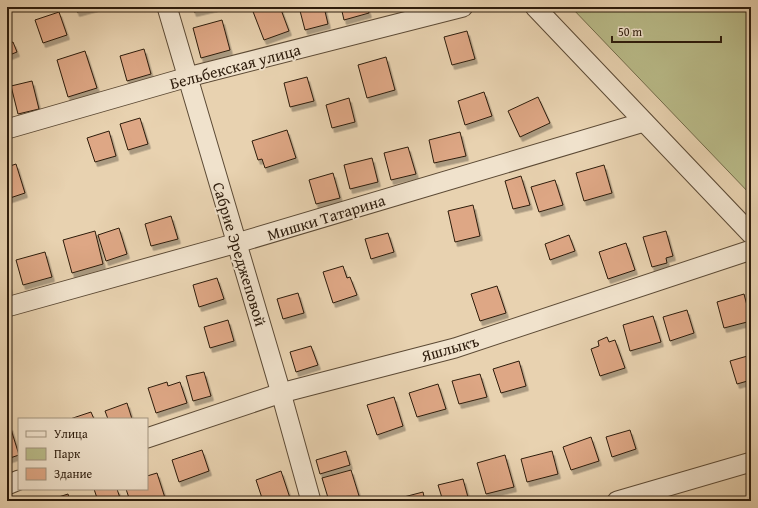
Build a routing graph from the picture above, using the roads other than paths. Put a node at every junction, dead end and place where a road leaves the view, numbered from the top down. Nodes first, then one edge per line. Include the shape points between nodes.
1 (167, 7) edge
2 (464, 7) edge
3 (536, 7) edge
4 (188, 77) junction
5 (644, 122) junction
6 (7, 129) edge
7 (751, 234) edge
8 (237, 243) junction
9 (751, 250) edge
10 (7, 307) edge
11 (281, 393) junction
12 (148, 438) edge
13 (751, 462) edge
14 (18, 480) edge
15 (7, 484) edge
16 (665, 494) edge
17 (311, 501) edge
18 (617, 501) edge

1 - 4 street, Сабрие Эреджеповой
2 - 4 street, Бельбекская улица
3 - 5 street
4 - 6 street, Бельбекская улица
4 - 8 street, Сабрие Эреджеповой
5 - 7 street
5 - 8 street, Мишки Татарина
8 - 10 street, Мишки Татарина
8 - 11 street, Сабрие Эреджеповой
9 - 11 street, Яшлыкъ via 455,348
11 - 12 street, Яшлыкъ
11 - 17 street, Сабрие Эреджеповой
13 - 16 street
14 - 15 street
16 - 18 street

